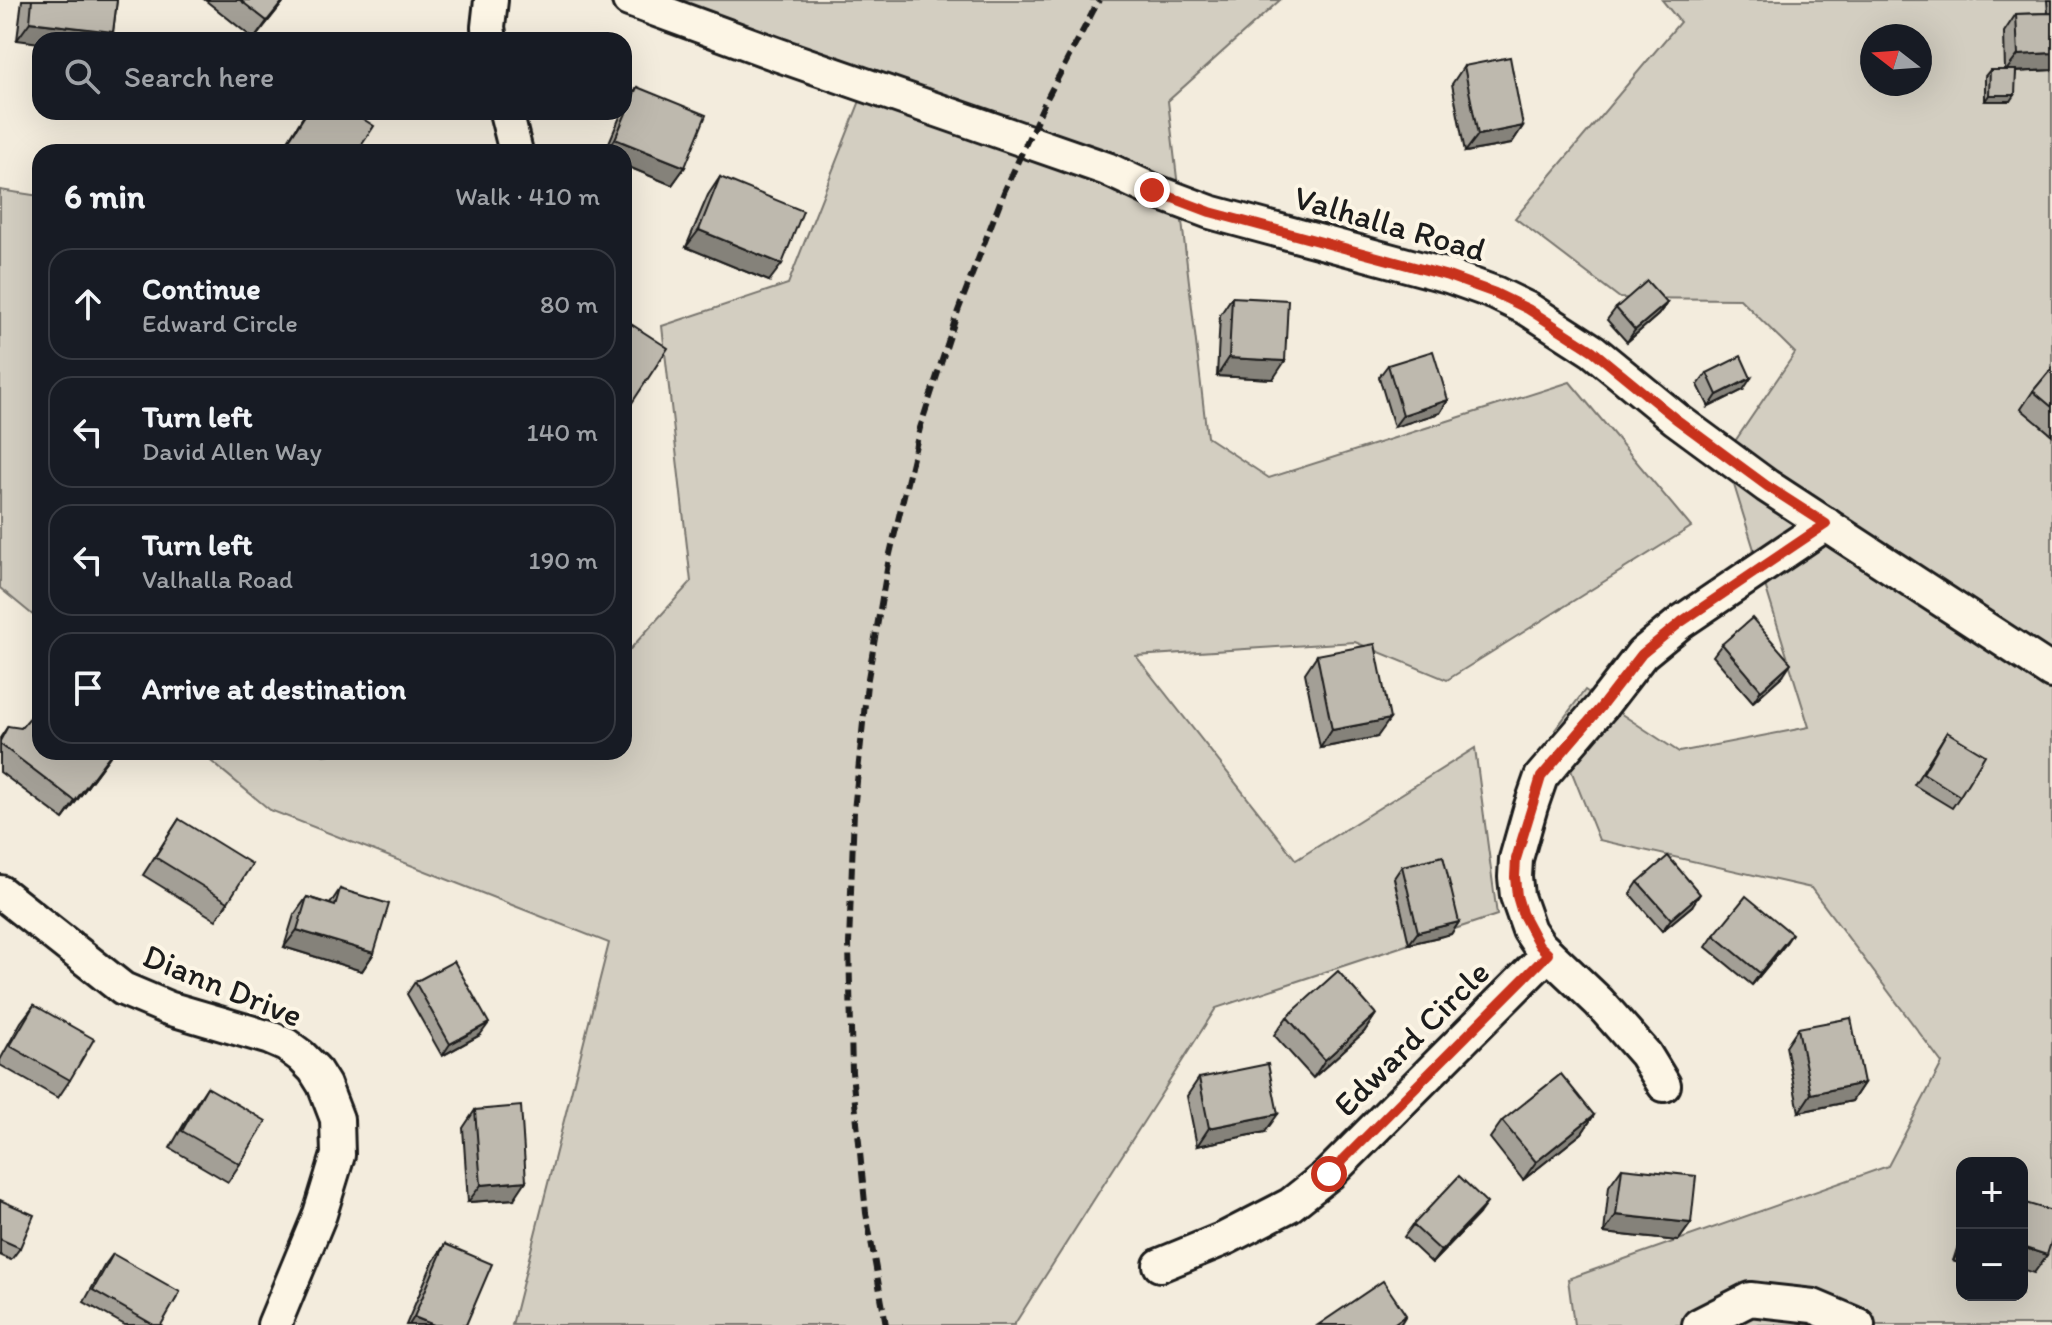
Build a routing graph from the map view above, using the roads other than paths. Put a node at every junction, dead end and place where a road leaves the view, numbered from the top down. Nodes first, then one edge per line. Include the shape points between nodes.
1 (491, 0) edge
2 (629, 0) edge
3 (489, 32) edge
4 (508, 120) edge
5 (514, 144) edge
6 (1826, 524) junction
7 (2052, 672) edge
8 (0, 892) edge
9 (1548, 954) junction
10 (1664, 1085) dead end
11 (1160, 1265) dead end
12 (274, 1325) edge
13 (1699, 1325) edge
14 (1858, 1325) edge

1 - 3 street
2 - 6 street, Valhalla Road via 1107,169 1210,212 1495,293 1593,351 1700,437
4 - 5 street
6 - 7 street, Valhalla Road
6 - 9 street via 1642,654 1541,777 1515,877 1522,913
8 - 12 street, Diann Drive via 123,989 270,1038 314,1069 337,1119 338,1155
9 - 10 street via 1599,1002 1645,1054
9 - 11 street, Edward Circle via 1329,1174 1290,1205
13 - 14 street via 1750,1299 1813,1306

